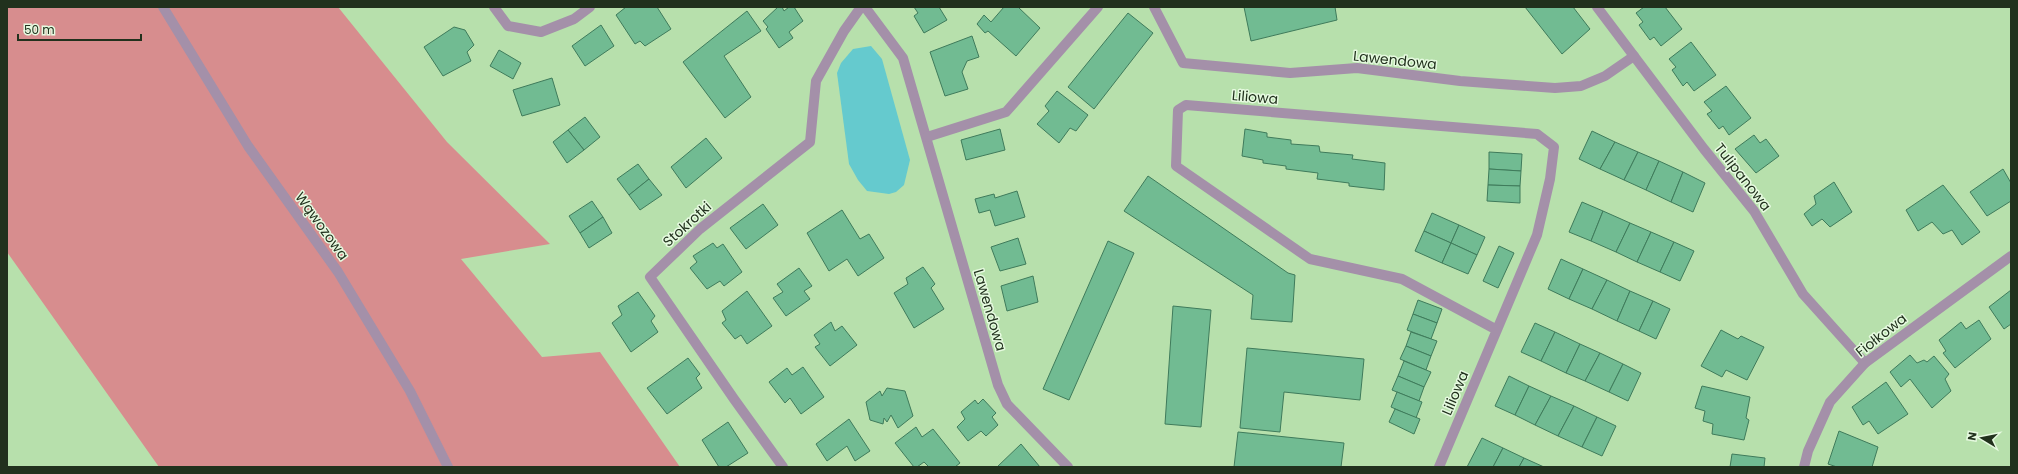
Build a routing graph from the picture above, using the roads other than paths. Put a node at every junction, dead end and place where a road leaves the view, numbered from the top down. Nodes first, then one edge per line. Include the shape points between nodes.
1 (163, 7) edge
2 (494, 7) edge
3 (590, 7) edge
4 (861, 7) edge
5 (865, 7) edge
6 (1098, 7) edge
7 (1154, 7) edge
8 (1597, 7) edge
9 (1634, 56) junction
10 (927, 137) junction
11 (2011, 256) edge
12 (1497, 330) junction
13 (1865, 363) junction
14 (448, 467) edge
15 (783, 467) edge
16 (1068, 467) edge
17 (1439, 467) edge
18 (1804, 467) edge

1 - 14 street, Wąwozowa via 248,146 338,272 410,391
2 - 3 street via 508,26 541,32 574,19
4 - 15 street, Stokrotki via 844,31 816,81 810,142 700,229 650,277
5 - 10 street, Lawendowa via 903,58
6 - 10 street via 1006,112
7 - 9 street, Lawendowa via 1183,63 1290,73 1357,68 1460,81 1555,88 1581,86 1605,76
8 - 9 street, Tulipanowa
9 - 13 street, Tulipanowa via 1754,211 1803,294
10 - 16 street, Lawendowa via 998,385 1007,404
11 - 13 street, Fiołkowa
12 - 12 street, Liliowa via 1402,279 1310,259 1304,255 1176,166 1178,110 1186,105 1537,134 1554,147 1550,179 1537,235
12 - 17 street, Liliowa
13 - 18 street, Fiołkowa via 1830,402

